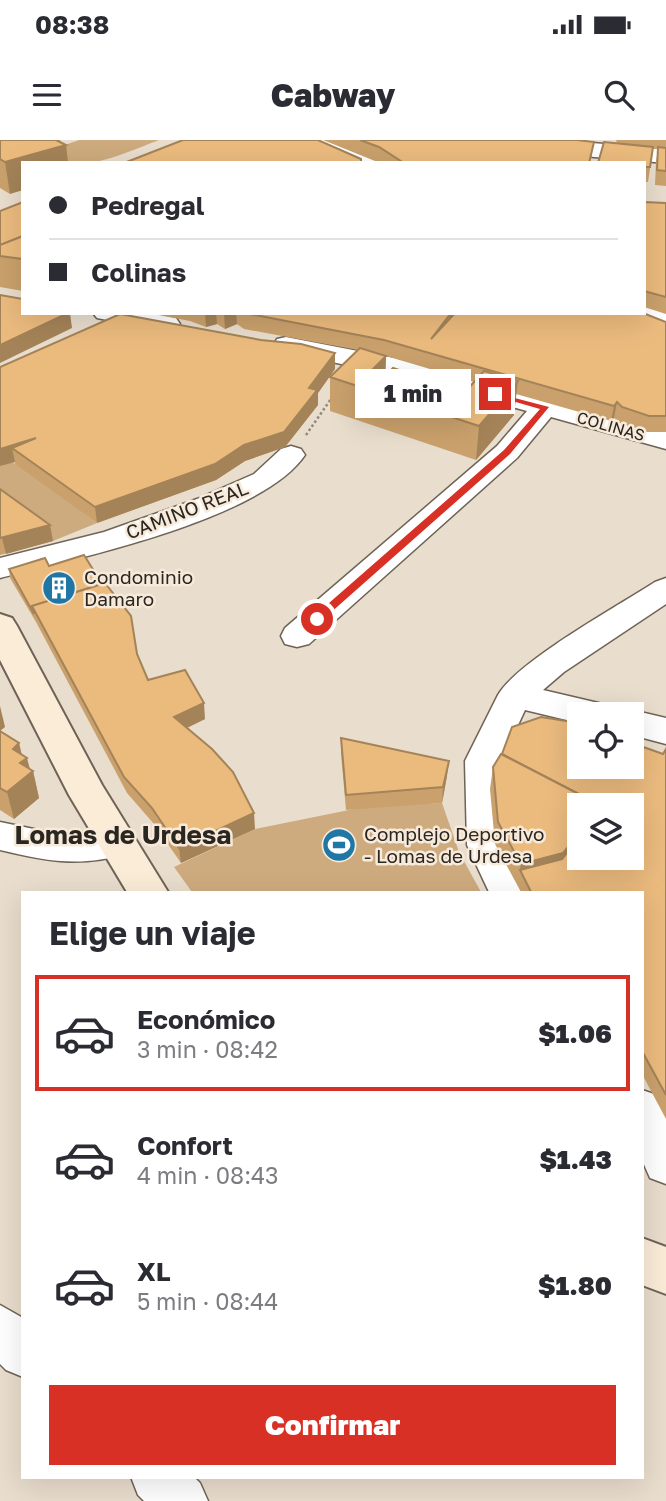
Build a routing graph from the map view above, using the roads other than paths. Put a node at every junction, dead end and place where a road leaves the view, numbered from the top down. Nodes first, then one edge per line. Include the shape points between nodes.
1 (318, 140) edge
2 (475, 140) edge
3 (666, 156) edge
4 (365, 161) edge
5 (646, 314) edge
6 (117, 315) edge
7 (666, 321) edge
8 (196, 329) edge
9 (86, 337) edge
10 (265, 341) edge
11 (545, 407) junction
12 (666, 440) edge
13 (291, 455) road end
14 (0, 568) edge
15 (666, 589) edge
16 (0, 625) edge
17 (297, 636) dead end
18 (515, 695) junction
19 (567, 707) edge
20 (644, 726) edge
21 (666, 731) edge
22 (0, 836) edge
23 (115, 843) junction
24 (147, 891) edge
25 (509, 891) edge
26 (644, 1114) edge
27 (666, 1164) edge
28 (644, 1262) edge
29 (666, 1271) edge
30 (0, 1329) edge
31 (21, 1351) edge
32 (158, 1479) edge
33 (182, 1501) edge

1 - 4 street
2 - 3 street
5 - 7 street
6 - 8 street
6 - 9 street
10 - 11 street, COLINAS via 360,358
11 - 12 street, COLINAS
11 - 17 street via 507,452
13 - 14 street, CAMINO REAL via 264,480 208,506 113,539
15 - 18 street via 552,664
16 - 23 street
18 - 19 street
18 - 25 street via 483,761 486,845
20 - 21 street
22 - 23 street via 58,849
23 - 24 street
26 - 27 street
28 - 29 street
30 - 31 street
32 - 33 street

